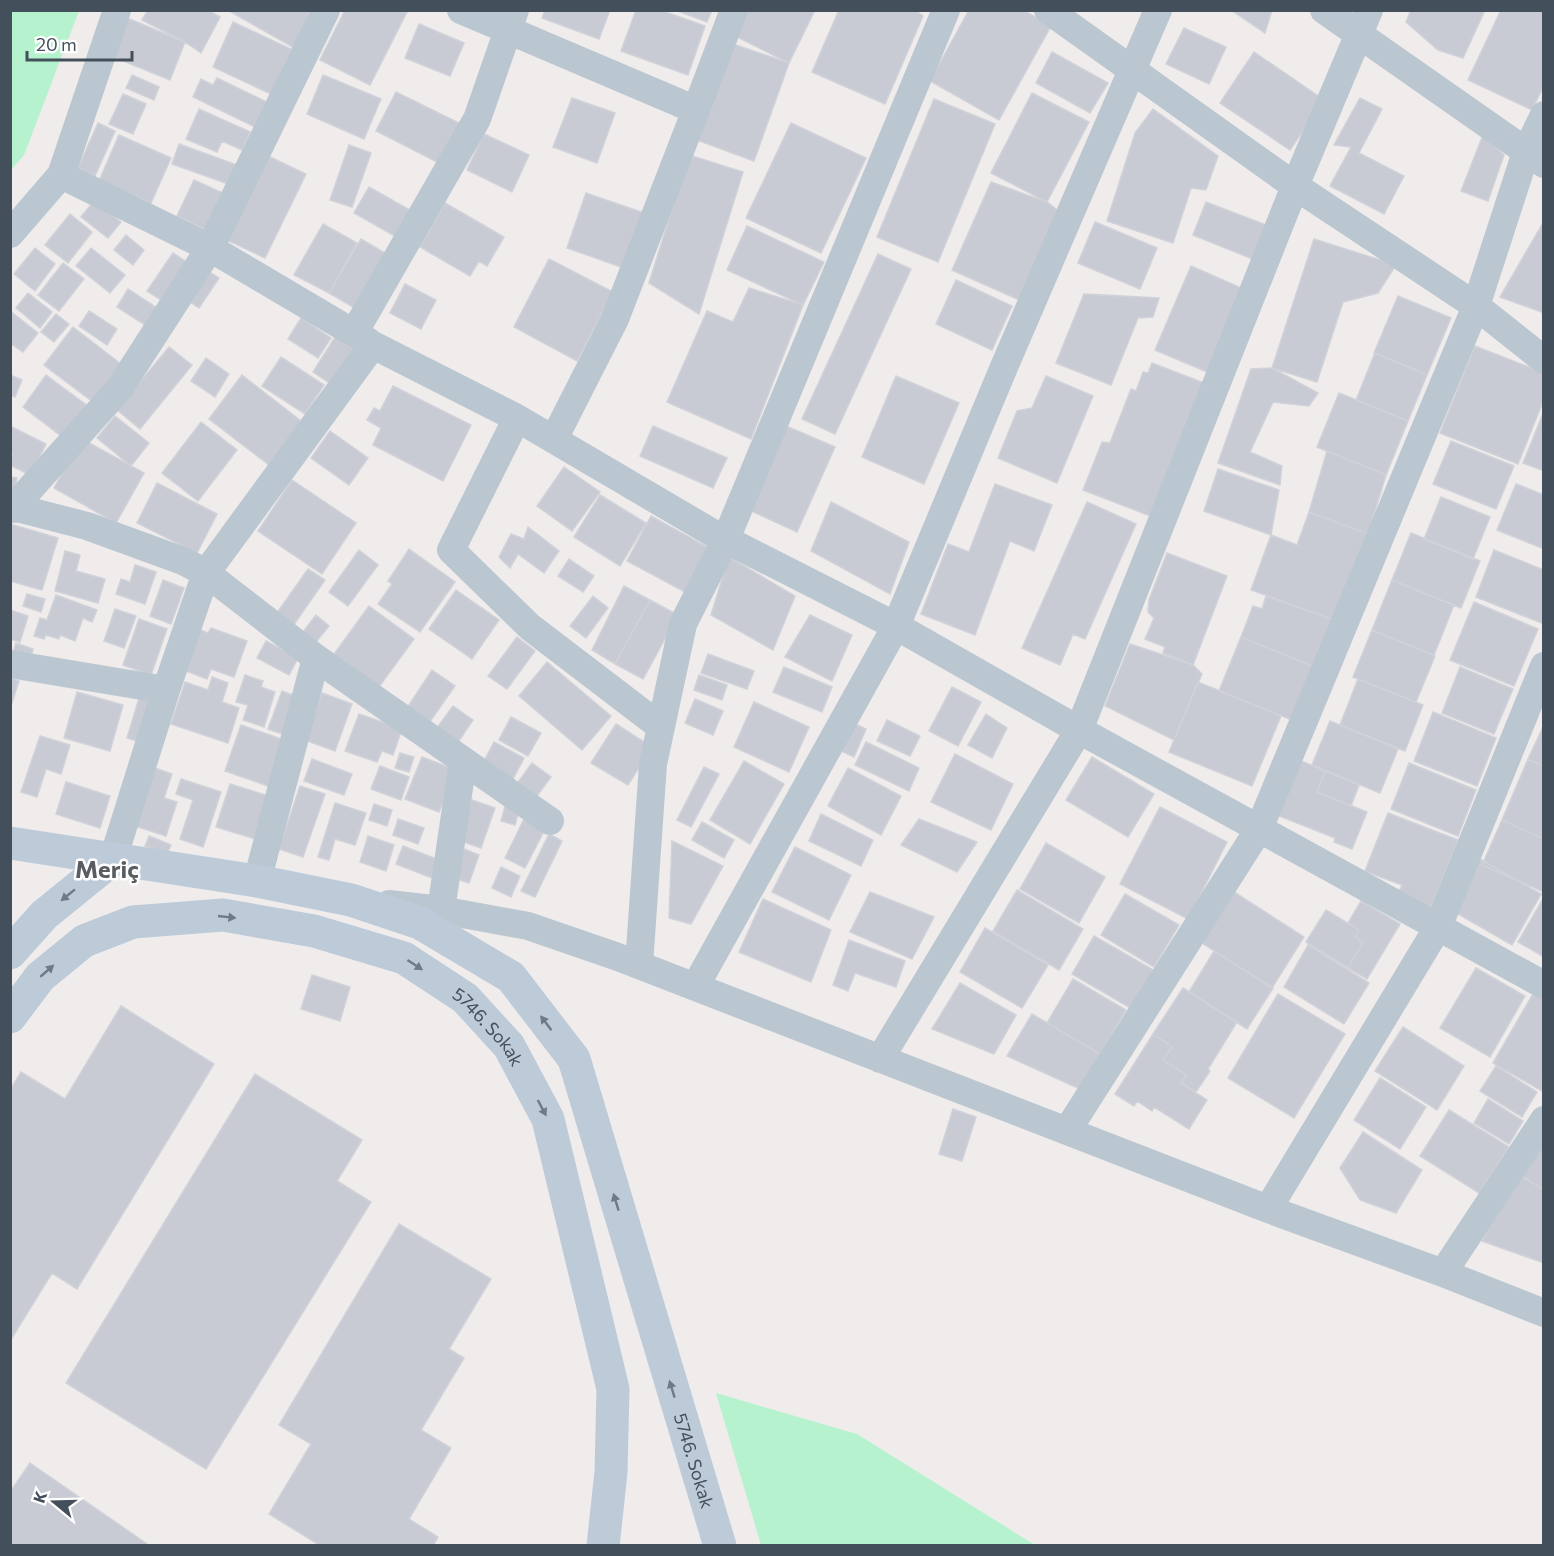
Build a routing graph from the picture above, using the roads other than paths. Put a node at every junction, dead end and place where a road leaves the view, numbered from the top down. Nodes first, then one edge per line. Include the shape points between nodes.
1 (117, 10) edge
2 (326, 10) edge
3 (461, 10) edge
4 (734, 10) edge
5 (946, 10) edge
6 (1048, 10) edge
7 (1158, 10) edge
8 (1323, 10) edge
9 (511, 21) edge
10 (1364, 23) edge
11 (1132, 71) junction
12 (696, 110) junction
13 (1544, 115) edge
14 (1535, 158) edge
15 (61, 175) junction
16 (1295, 186) junction
17 (10, 234) edge
18 (210, 248) junction
19 (1476, 306) junction
20 (364, 339) junction
21 (1544, 360) edge
22 (517, 418) junction
23 (554, 439) junction
24 (11, 509) edge
25 (726, 539) junction
26 (206, 573) junction
27 (896, 626) junction
28 (316, 658) junction
29 (10, 664) edge
30 (1544, 666) edge
31 (166, 690) junction
32 (661, 727) junction
33 (1079, 730) junction
34 (463, 761) junction
35 (550, 821) dead end
36 (1259, 829) junction
37 (10, 843) edge
38 (113, 859) junction
39 (257, 881) junction
40 (351, 900) junction
41 (441, 910) junction
42 (1438, 927) junction
43 (10, 953) edge
44 (639, 965) junction
45 (1544, 984) edge
46 (695, 987) junction
47 (10, 1017) edge
48 (880, 1059) junction
49 (1544, 1120) edge
50 (1067, 1131) junction
51 (1268, 1209) junction
52 (1443, 1272) junction
53 (1544, 1313) edge
54 (603, 1545) edge
55 (720, 1545) edge

1 - 15 street
2 - 18 street
3 - 9 street
4 - 12 street
5 - 25 street
6 - 11 street
7 - 11 street
8 - 10 street
9 - 12 street
9 - 20 street via 477,119
10 - 14 street
10 - 16 street
11 - 16 street
11 - 27 street
12 - 23 street via 615,319
13 - 14 street
14 - 19 street
15 - 17 street
15 - 18 street
16 - 19 street
16 - 33 street
18 - 20 street
18 - 24 street via 119,389
19 - 21 street
19 - 36 street
20 - 22 street
20 - 26 street
22 - 23 street
22 - 32 street via 451,550 530,627
23 - 25 street
24 - 26 street via 87,526
25 - 27 street
25 - 32 street via 683,624
26 - 28 street
26 - 31 street
27 - 33 street
27 - 46 street
28 - 34 street
28 - 39 street
29 - 31 street
30 - 42 street
31 - 38 street
32 - 44 street via 653,764
33 - 36 street
33 - 48 street
34 - 35 street
34 - 41 street
36 - 42 street
36 - 50 street
37 - 38 main road
38 - 39 main road, 5746. Sokak
38 -> 43 main road via 44,915
39 - 40 main road, 5746. Sokak
40 - 41 street
55 -> 40 main road, 5746. Sokak via 574,1059 511,977 420,923
41 - 44 street via 528,926
42 - 45 street
42 - 51 street
44 - 46 street
46 - 48 street
47 -> 54 main road, 5746. Sokak via 40,977 84,941 134,922 223,915 314,931 404,958 465,998 509,1047 548,1119 613,1389 611,1472
48 - 50 street
49 - 52 street
50 - 51 street
51 - 52 street
52 - 53 street

